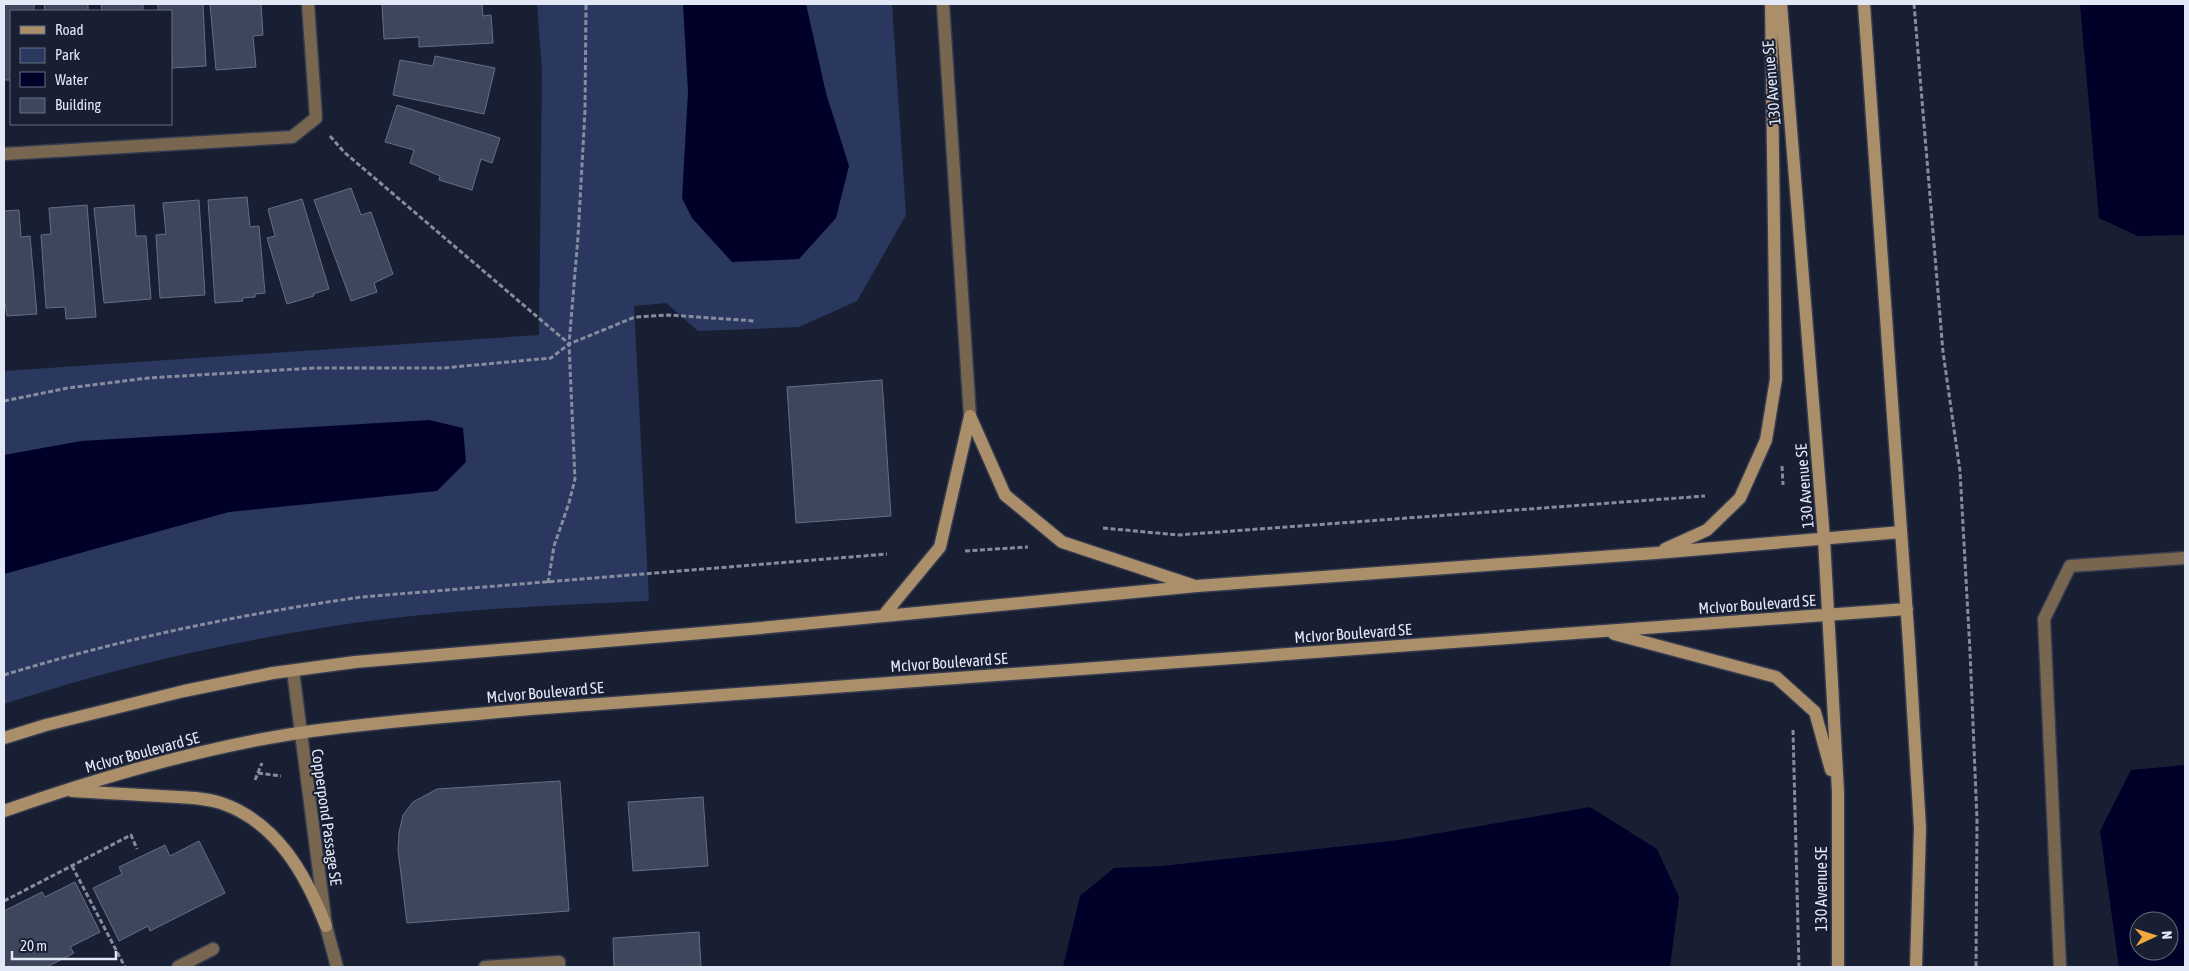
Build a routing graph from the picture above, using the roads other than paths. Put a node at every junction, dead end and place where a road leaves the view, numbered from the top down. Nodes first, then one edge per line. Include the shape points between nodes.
1 (308, 4) edge
2 (943, 4) edge
3 (1771, 4) edge
4 (1781, 4) edge
5 (1864, 4) edge
6 (4, 154) edge
7 (970, 416) junction
8 (1901, 532) junction
9 (1824, 539) junction
10 (1656, 553) junction
11 (2185, 558) edge
12 (1196, 586) junction
13 (1907, 609) junction
14 (1828, 615) junction
15 (884, 616) junction
16 (1604, 631) junction
17 (293, 671) junction
18 (299, 733) junction
19 (4, 738) edge
20 (62, 791) junction
21 (1838, 792) junction
22 (4, 811) edge
23 (326, 926) junction
24 (213, 949) dead end
25 (178, 967) edge
26 (337, 967) edge
27 (485, 967) edge
28 (559, 967) edge
29 (1838, 967) edge
30 (1916, 967) edge
31 (2060, 967) edge

1 - 6 street via 316,118 292,137
2 - 7 street
3 - 10 main road, 130 Avenue SE via 1776,379 1766,440 1740,498 1707,530
4 - 9 main road, 130 Avenue SE
5 - 8 main road
7 - 12 main road via 1005,495 1062,542
7 - 15 main road via 940,547
8 - 9 main road
8 - 13 main road
9 - 10 main road
9 - 14 main road, 130 Avenue SE
10 - 12 main road
11 - 31 street via 2070,566 2044,620
12 - 15 main road
13 - 14 main road, McIvor Boulevard SE
13 - 30 main road via 1920,828
14 - 16 main road, McIvor Boulevard SE
14 - 21 main road, 130 Avenue SE
15 - 17 main road via 375,660
16 - 18 main road, McIvor Boulevard SE via 531,709
16 - 21 main road via 1776,678 1815,712
17 - 18 street, Copperpond Passage SE
17 - 19 main road via 184,691
18 - 20 main road, McIvor Boulevard SE via 137,769
18 - 23 street, Copperpond Passage SE
20 - 22 main road, McIvor Boulevard SE
20 - 23 main road via 190,798 220,803 246,815 285,849 304,874
21 - 29 main road, 130 Avenue SE
23 - 26 street, Copperpond Passage SE
24 - 25 street
27 - 28 street via 559,962

